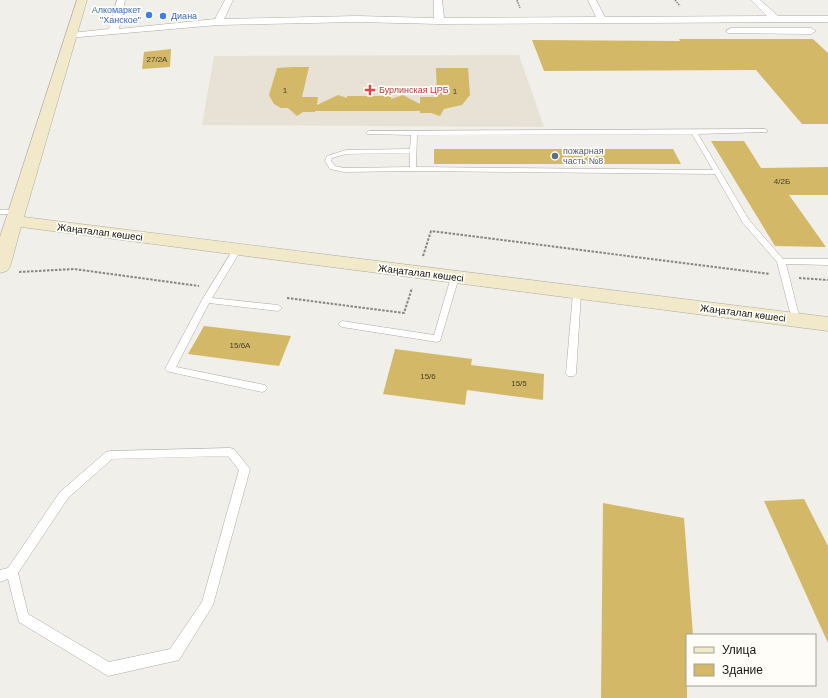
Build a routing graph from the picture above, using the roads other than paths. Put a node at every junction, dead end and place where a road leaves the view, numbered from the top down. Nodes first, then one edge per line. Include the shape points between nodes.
1 (82, 0) edge
2 (121, 0) edge
3 (229, 0) edge
4 (438, 0) edge
5 (592, 0) edge
6 (755, 0) edge
7 (774, 18) junction
8 (601, 19) junction
9 (828, 19) edge
10 (439, 20) junction
11 (218, 22) junction
12 (724, 31) dead end
13 (820, 31) dead end
14 (113, 32) junction
15 (71, 36) junction
16 (765, 131) dead end
17 (694, 132) junction
18 (369, 133) dead end
19 (414, 133) junction
20 (413, 151) junction
21 (413, 169) junction
22 (716, 172) junction
23 (11, 215) edge
24 (237, 250) junction
25 (782, 262) junction
26 (828, 262) edge
27 (0, 267) edge
28 (455, 277) junction
29 (577, 293) junction
30 (206, 300) junction
31 (278, 308) dead end
32 (796, 320) junction
33 (342, 324) dead end
34 (828, 324) edge
35 (571, 374) dead end
36 (262, 388) dead end
37 (12, 572) junction
38 (0, 576) edge

1 - 15 main road
2 - 14 street
3 - 11 street
4 - 10 street
5 - 8 street
6 - 7 street
7 - 8 street
7 - 9 street
8 - 10 street
10 - 11 street
11 - 14 street
12 - 13 street
14 - 15 street
15 - 23 main road
16 - 17 lane
17 - 19 lane
17 - 22 lane
18 - 19 lane
19 - 20 lane
20 - 21 lane
20 - 21 lane via 346,152 329,157 328,161 335,169 344,170
21 - 22 lane
22 - 25 lane via 746,221
23 - 24 main road, Жаңаталап көшесі
23 - 27 main road
24 - 28 main road, Жаңаталап көшесі
24 - 30 lane
25 - 26 lane
25 - 32 lane
28 - 29 main road, Жаңаталап көшесі
28 - 33 lane via 437,339
29 - 32 main road, Жаңаталап көшесі
29 - 35 lane
30 - 31 lane
30 - 36 lane via 170,369
32 - 34 main road, Жаңаталап көшесі
37 - 37 lane via 64,495 110,454 230,452 245,469 207,605 174,655 108,668 23,618
37 - 38 lane

